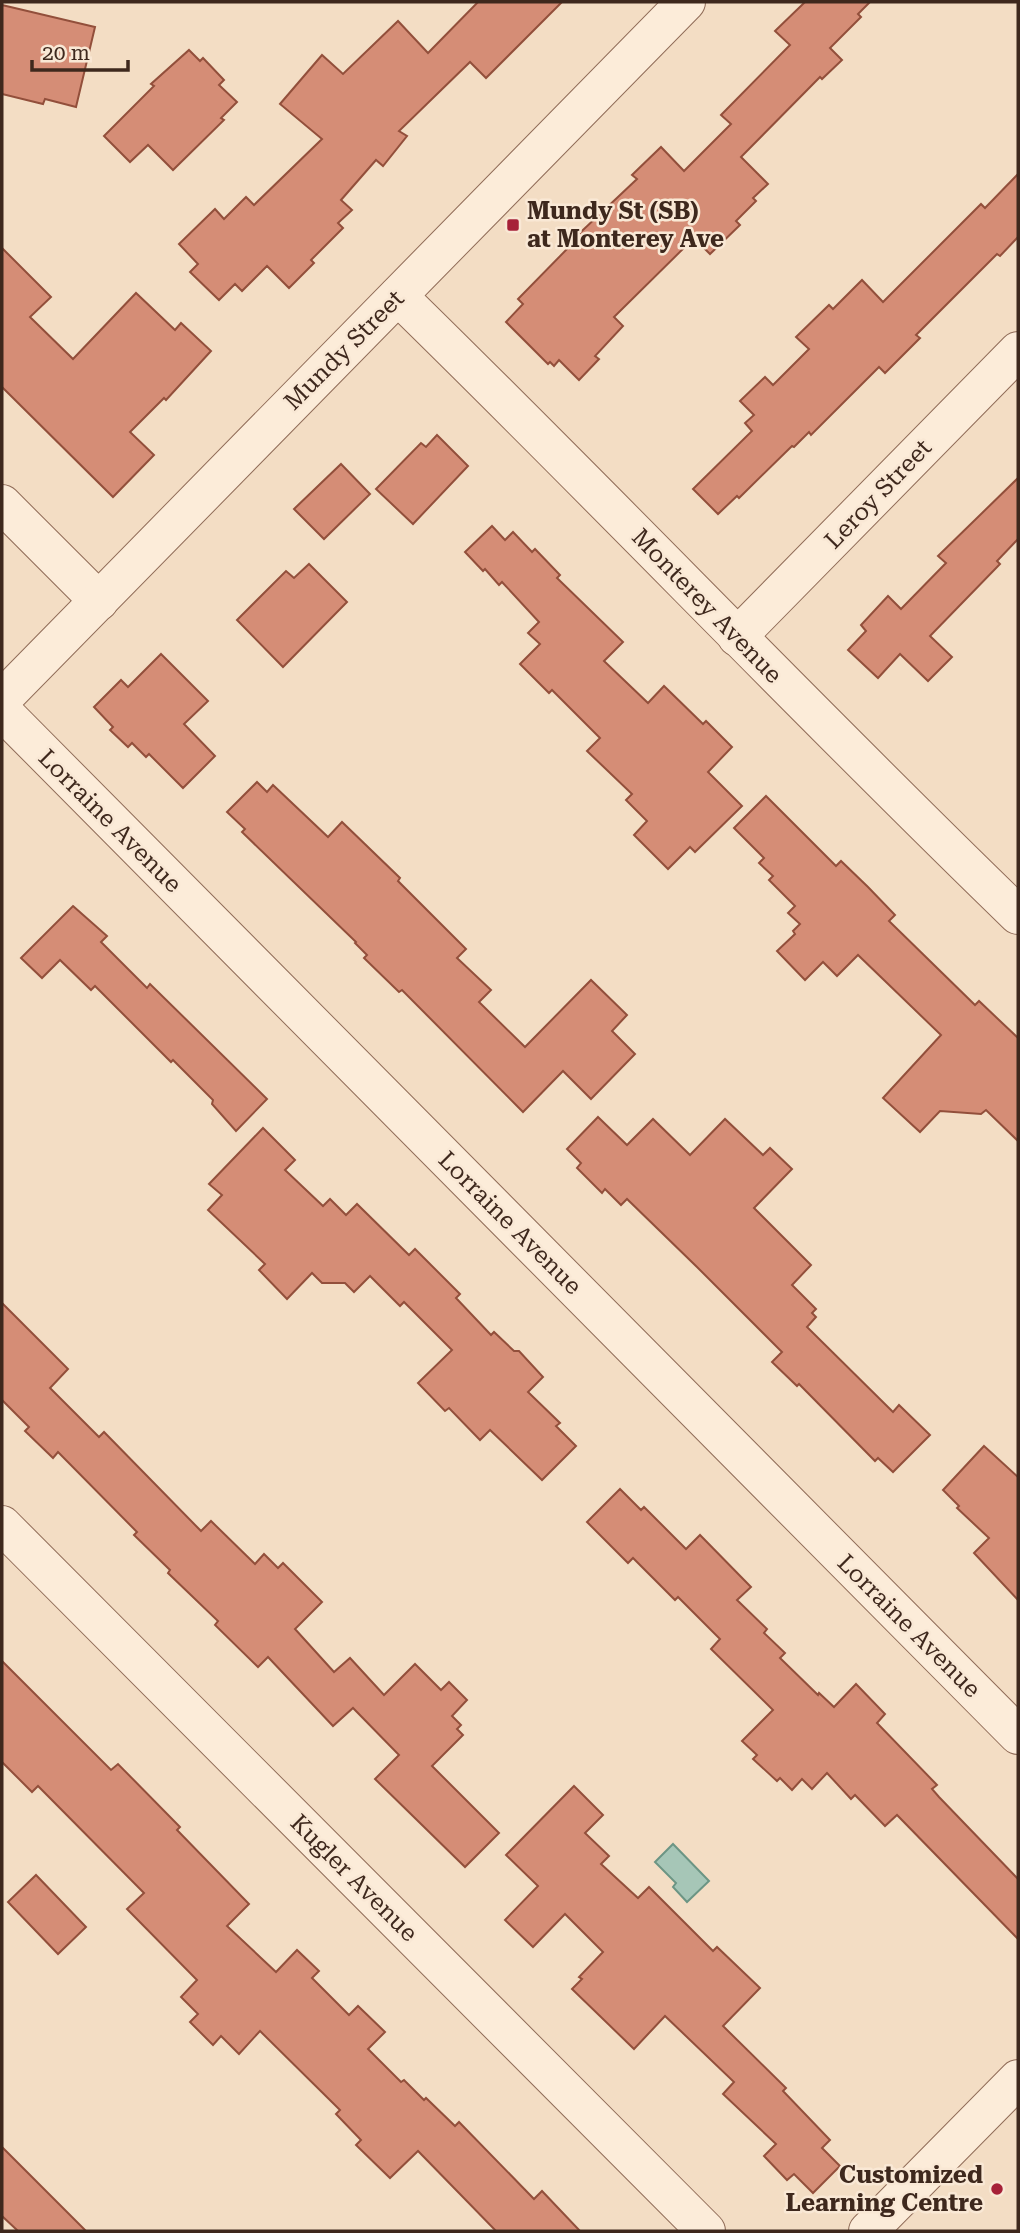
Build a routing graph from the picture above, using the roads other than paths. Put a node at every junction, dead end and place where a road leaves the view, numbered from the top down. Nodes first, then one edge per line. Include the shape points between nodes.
1 (687, 2) edge
2 (398, 296) junction
3 (1018, 351) edge
4 (2, 504) edge
5 (99, 601) junction
6 (737, 637) junction
7 (2, 699) edge
8 (2, 711) edge
9 (1018, 915) edge
10 (2, 1525) edge
11 (1018, 1735) edge
12 (1018, 2079) edge
13 (706, 2231) edge
14 (868, 2231) edge

1 - 2 street, Mundy Street
2 - 5 street, Mundy Street
2 - 6 street, Monterey Avenue
3 - 6 street, Leroy Street
4 - 5 street
5 - 7 street, Mundy Street
6 - 9 street, Monterey Avenue
8 - 11 street, Lorraine Avenue
10 - 13 street, Kugler Avenue
12 - 14 street

